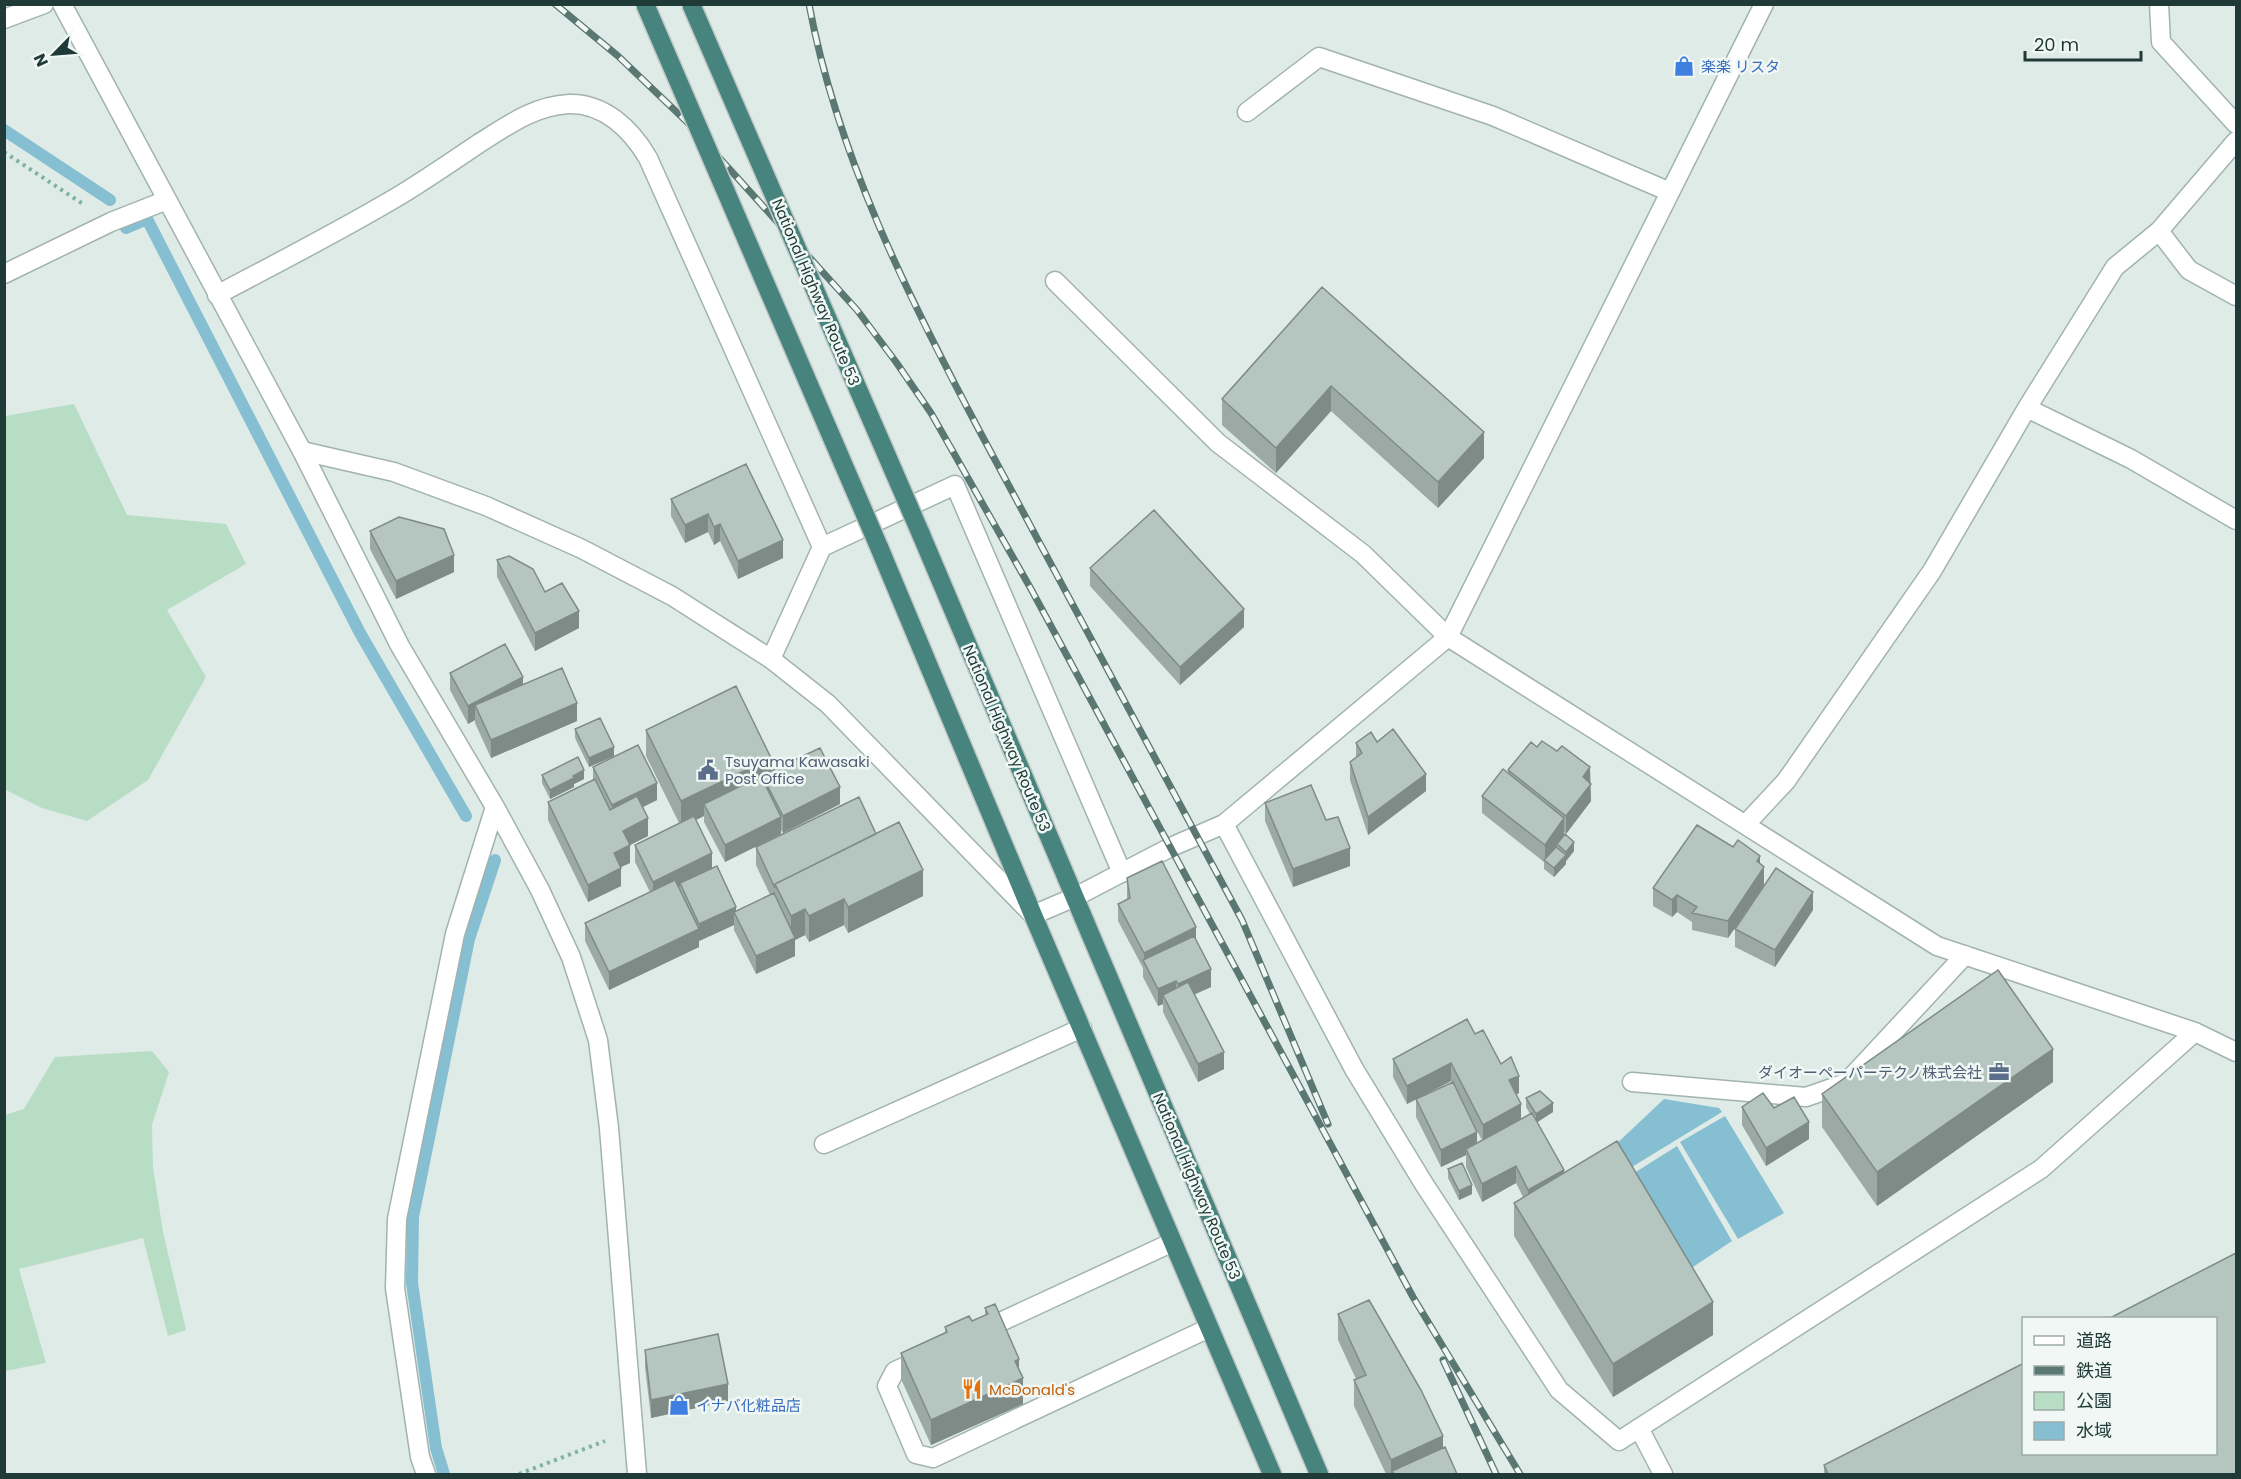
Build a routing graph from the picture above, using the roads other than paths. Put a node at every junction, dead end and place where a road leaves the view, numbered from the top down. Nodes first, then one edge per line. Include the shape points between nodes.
1 (44, 4) edge
2 (62, 4) edge
3 (645, 4) edge
4 (691, 4) edge
5 (1764, 4) edge
6 (2159, 4) edge
7 (4, 19) edge
8 (1247, 112) dead end
9 (2236, 124) edge
10 (2236, 141) edge
11 (1670, 192) junction
12 (167, 200) junction
13 (2159, 231) junction
14 (4, 274) edge
15 (1055, 281) dead end
16 (218, 295) junction
17 (2236, 296) edge
18 (2027, 408) junction
19 (302, 451) junction
20 (2236, 520) edge
21 (822, 547) junction
22 (1448, 637) junction
23 (771, 659) junction
24 (495, 807) junction
25 (1224, 824) junction
26 (1746, 824) junction
27 (1122, 873) junction
28 (1075, 897) junction
29 (1033, 915) junction
30 (1965, 955) junction
31 (1082, 1028) junction
32 (2195, 1032) junction
33 (2232, 1045) edge
34 (1632, 1082) dead end
35 (824, 1144) dead end
36 (1173, 1242) junction
37 (1209, 1328) junction
38 (970, 1337) edge
39 (938, 1352) edge
40 (1639, 1428) junction
41 (426, 1474) edge
42 (637, 1474) edge
43 (1272, 1474) edge
44 (1319, 1474) edge
45 (1663, 1474) edge

1 - 7 street
2 - 12 street
3 - 29 highway, bridge
4 - 28 highway, National Highway Route 53, bridge
5 - 11 street
6 - 9 street via 2161,42
8 - 11 street via 1319,57 1493,116
10 - 13 street
11 - 22 street
12 - 14 street via 111,222
12 - 16 street
13 - 17 street via 2189,270
13 - 18 street via 2115,267
15 - 22 street via 1218,443 1363,554
16 - 19 street
16 - 21 street via 401,195 520,118 551,106 592,107 622,125 648,158
18 - 20 street via 2131,459
18 - 26 street via 1932,571 1786,781
19 - 23 street via 394,472 497,511 672,596
19 - 24 street via 400,646
21 - 23 street
21 - 27 street via 955,485
22 - 25 street
22 - 26 street
23 - 29 street via 828,704
24 - 41 street via 455,933 397,1219 396,1287 420,1457
24 - 42 street via 571,957 598,1040 609,1128
25 - 27 street
25 - 40 street via 1354,1068 1424,1184 1559,1390 1619,1441
26 - 30 street via 1937,946
27 - 28 street
28 - 29 street
28 - 44 highway, National Highway Route 53
29 - 31 highway
30 - 32 street
30 - 34 street via 1846,1083 1806,1097
31 - 35 street
31 - 36 highway
32 - 33 street
32 - 40 street via 2041,1169
36 - 37 highway
36 - 38 street
37 - 39 street via 933,1458 916,1454 887,1386 895,1371
37 - 43 highway
40 - 45 street

